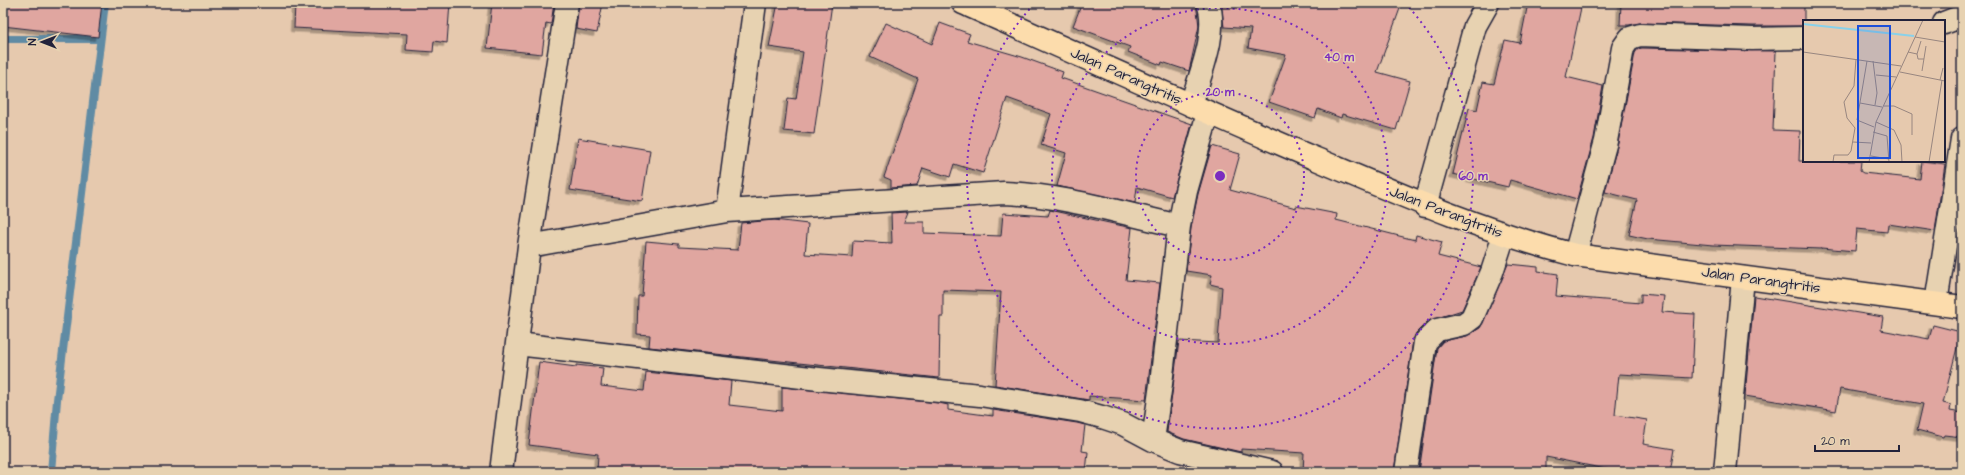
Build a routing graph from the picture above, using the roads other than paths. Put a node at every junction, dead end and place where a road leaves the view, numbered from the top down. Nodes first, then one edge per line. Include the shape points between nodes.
1 (568, 3) edge
2 (755, 3) edge
3 (963, 3) edge
4 (1208, 3) edge
5 (1488, 3) edge
6 (1962, 16) edge
7 (1945, 23) edge
8 (1803, 38) edge
9 (1200, 109) junction
10 (1962, 139) edge
11 (1425, 206) junction
12 (727, 211) junction
13 (1179, 226) junction
14 (1504, 235) junction
15 (529, 246) junction
16 (1575, 255) junction
17 (1743, 278) junction
18 (1936, 303) junction
19 (1962, 307) edge
20 (517, 344) junction
21 (1153, 440) junction
22 (502, 472) edge
23 (1272, 472) edge
24 (1406, 472) edge
25 (1725, 472) edge

1 - 15 street
2 - 12 street
3 - 9 main road, Jalan Parangtritis
4 - 9 street via 1212,12 1210,41
5 - 11 street via 1475,26
6 - 7 street
8 - 16 street via 1640,35 1630,38 1623,48 1606,141
9 - 11 main road, Jalan Parangtritis
9 - 13 street
10 - 18 street
11 - 14 main road, Jalan Parangtritis
12 - 13 street via 1010,193 1060,199
12 - 15 street
13 - 21 street
14 - 16 main road, Jalan Parangtritis
14 - 24 street via 1492,272 1472,318 1464,324 1437,330 1425,342
15 - 20 street
16 - 17 main road, Jalan Parangtritis
17 - 18 main road, Jalan Parangtritis
17 - 25 street
18 - 19 main road, Jalan Parangtritis
20 - 21 street via 980,395 1102,416
20 - 22 street
21 - 23 street via 1180,451

